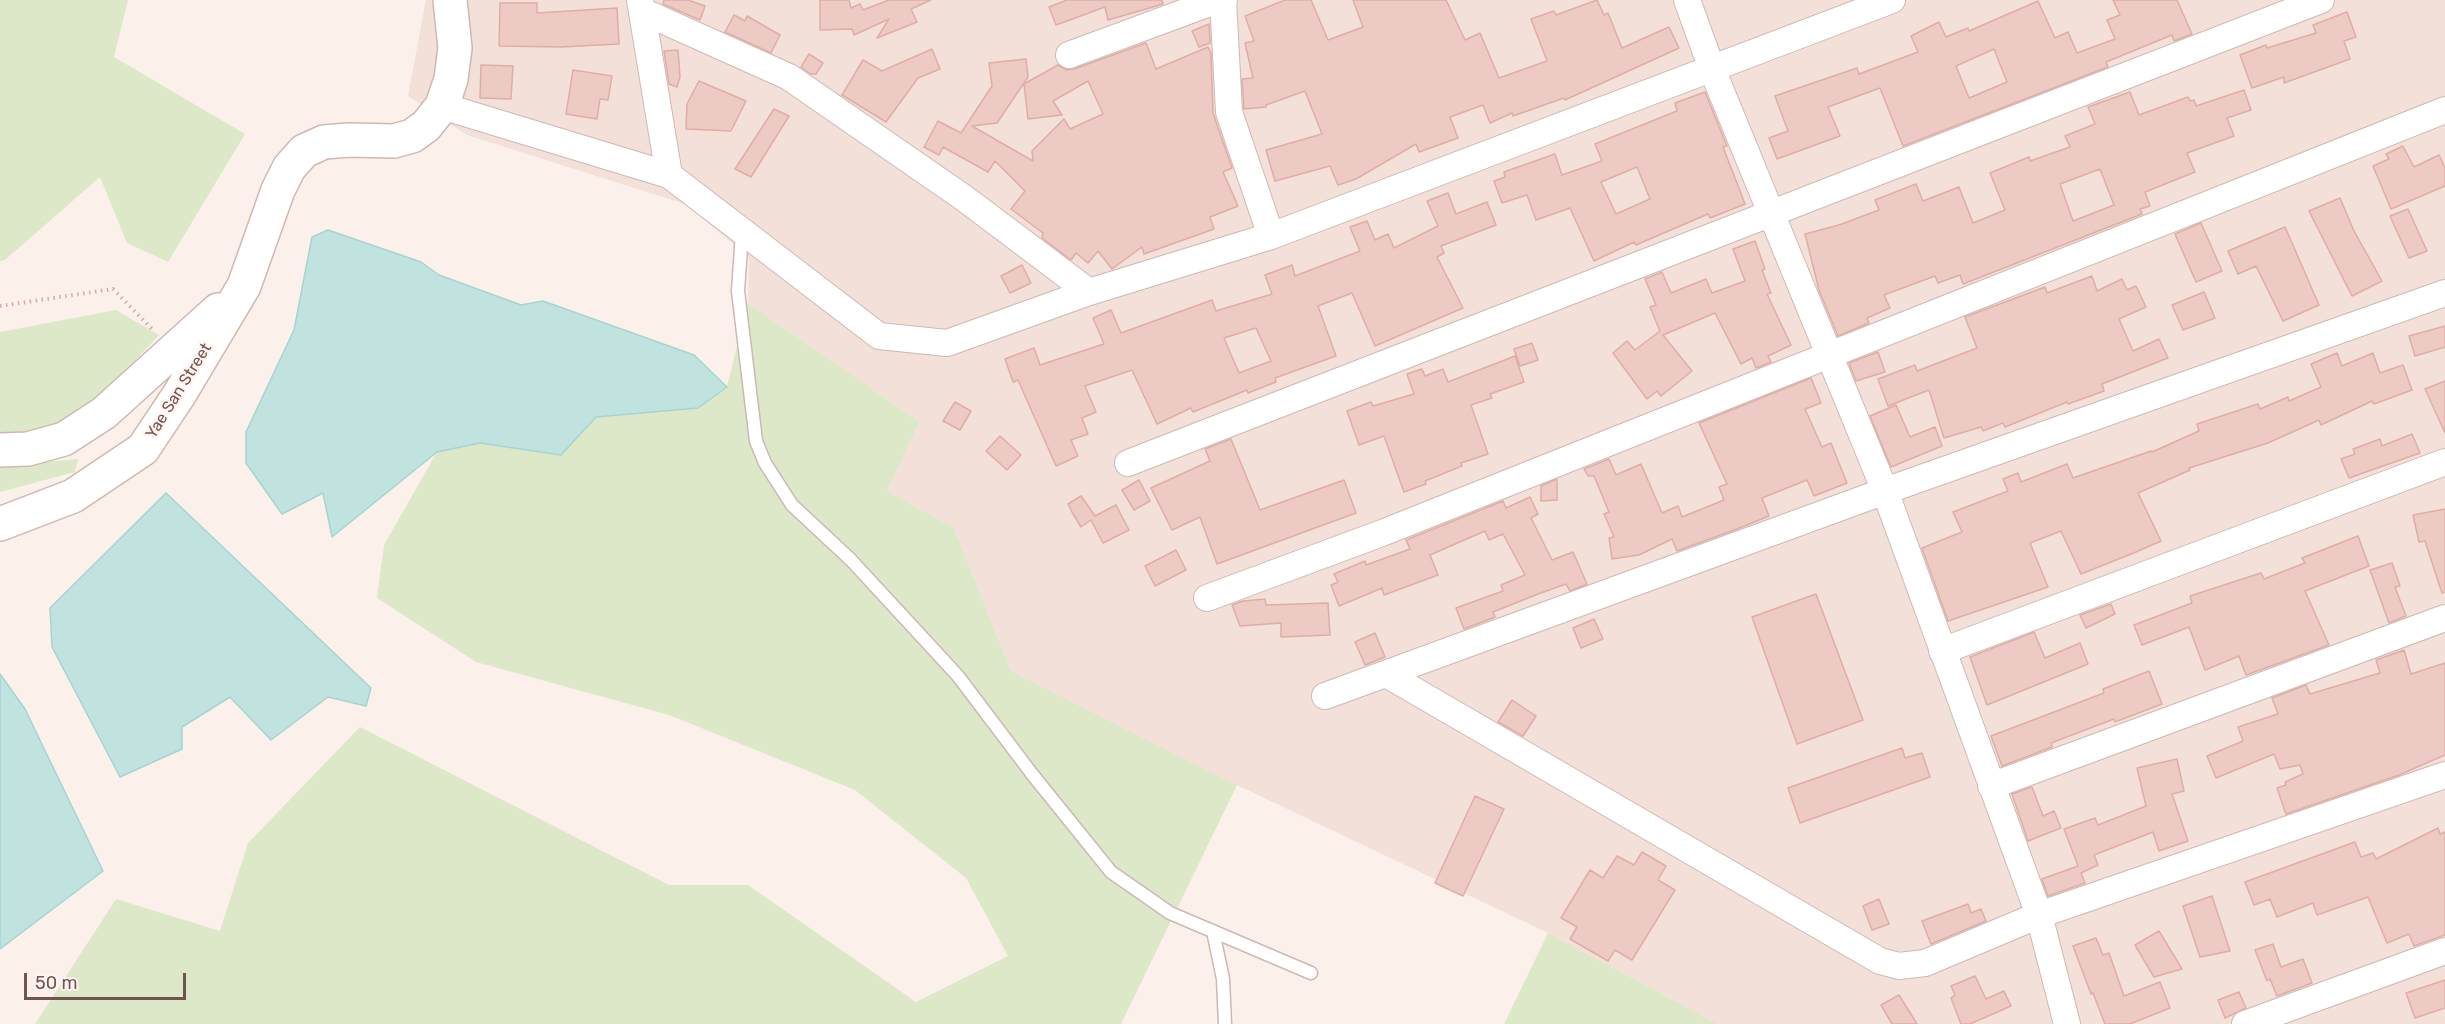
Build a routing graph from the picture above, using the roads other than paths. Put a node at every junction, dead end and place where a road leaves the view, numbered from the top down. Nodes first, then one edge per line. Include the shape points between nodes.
1 (450, 0) edge
2 (1223, 0) edge
3 (1687, 0) edge
4 (1892, 0) edge
5 (2321, 0) edge
6 (641, 5) edge
7 (1069, 55) dead end
8 (1712, 69) junction
9 (442, 106) junction
10 (2445, 110) edge
11 (669, 175) junction
12 (1771, 212) junction
13 (742, 231) junction
14 (1271, 236) junction
15 (244, 286) junction
16 (1089, 292) junction
17 (2445, 293) edge
18 (1830, 355) junction
19 (0, 450) edge
20 (2445, 462) edge
21 (1128, 463) dead end
22 (1885, 491) junction
23 (0, 524) edge
24 (1207, 598) dead end
25 (2445, 618) edge
26 (1942, 651) junction
27 (1386, 674) junction
28 (1325, 696) dead end
29 (2445, 775) edge
30 (1991, 786) junction
31 (2039, 915) junction
32 (1213, 931) junction
33 (2445, 951) edge
34 (1311, 973) dead end
35 (1225, 1024) edge
36 (2067, 1024) edge
37 (2245, 1024) edge

1 - 9 main road via 455,48
2 - 7 street
2 - 14 street via 1229,112
3 - 8 street
4 - 8 street
5 - 12 street
6 - 11 street
6 - 16 street via 789,77 964,198
8 - 12 street
8 - 14 street
9 - 11 street
9 - 15 main road, Yae San Street via 412,136 394,141 324,142 304,151 278,190
10 - 18 street
11 - 13 street
12 - 18 street
12 - 21 street
13 - 16 street via 879,336 947,343
13 - 32 lane via 738,291 756,441 792,505 851,560 958,676 1111,872 1170,913
14 - 16 street
15 - 19 main road via 104,413 64,439 28,449
15 - 23 main road, Yae San Street via 143,449 73,496
17 - 22 street
18 - 22 street
18 - 24 street via 1382,533
20 - 26 street
22 - 26 street
22 - 27 street
25 - 30 street
26 - 30 street
27 - 28 street
27 - 31 street via 1880,961 1899,966 1925,963
29 - 31 street
30 - 31 street
31 - 36 street
32 - 34 lane
32 - 35 lane via 1223,979
33 - 37 street

